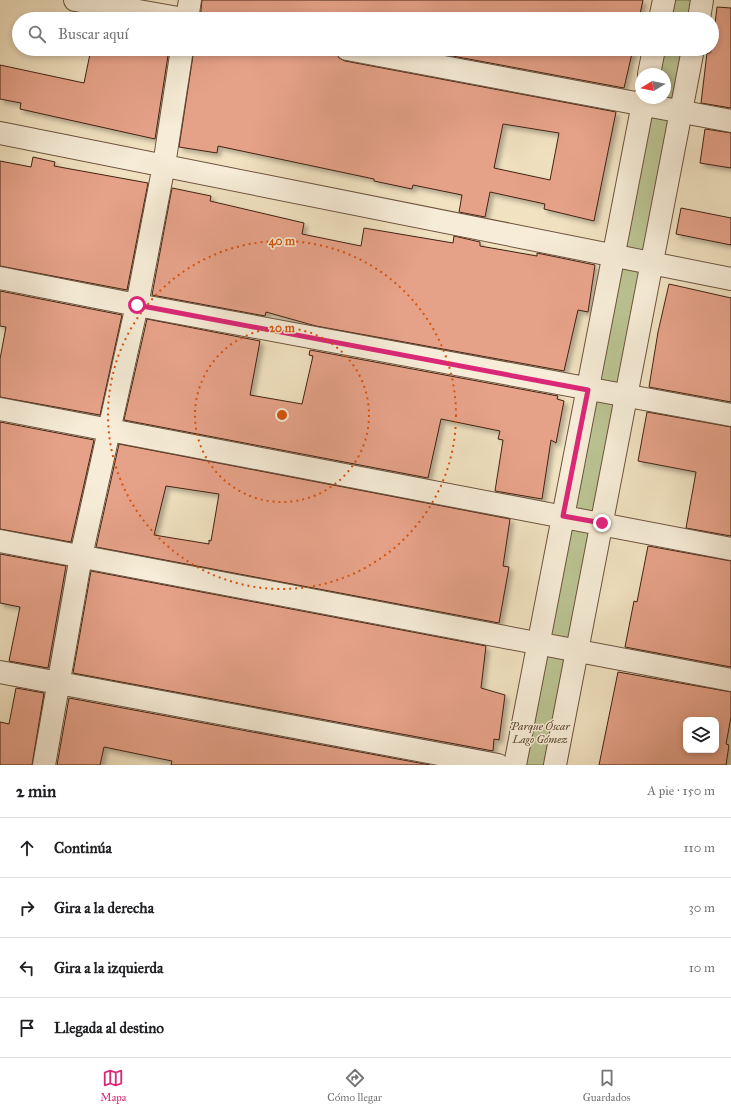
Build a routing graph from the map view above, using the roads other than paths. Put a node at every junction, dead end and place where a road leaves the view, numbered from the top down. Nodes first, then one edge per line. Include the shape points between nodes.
1 (75, 0) edge
2 (190, 0) edge
3 (664, 0) edge
4 (702, 0) edge
5 (145, 12) edge
6 (187, 12) edge
7 (661, 12) edge
8 (700, 12) edge
9 (181, 56) edge
10 (387, 56) edge
11 (653, 56) edge
12 (692, 56) edge
13 (650, 68) edge
14 (635, 99) edge
15 (643, 104) edge
16 (655, 104) edge
17 (682, 111) junction
18 (731, 121) edge
19 (0, 133) edge
20 (164, 165) junction
21 (614, 256) junction
22 (652, 264) junction
23 (0, 278) edge
24 (731, 279) edge
25 (137, 305) junction
26 (588, 390) junction
27 (626, 396) junction
28 (0, 409) edge
29 (731, 415) edge
30 (110, 430) junction
31 (563, 516) junction
32 (602, 523) junction
33 (0, 541) edge
34 (731, 549) edge
35 (81, 556) junction
36 (539, 642) junction
37 (577, 650) junction
38 (0, 672) edge
39 (731, 680) edge
40 (59, 684) junction
41 (44, 765) edge
42 (498, 765) edge
43 (515, 765) edge
44 (555, 765) edge

1 - 5 street
2 - 6 street
3 - 7 street
4 - 8 street
9 - 20 street
10 - 14 street
11 - 13 street
12 - 17 street
15 - 21 street
16 - 17 street
17 - 18 street
17 - 22 street
19 - 20 street
20 - 21 street
20 - 25 street
21 - 22 street
21 - 26 street
22 - 24 street
22 - 27 street
23 - 25 street
25 - 26 street
25 - 30 street
26 - 27 street
26 - 31 street
27 - 29 street
27 - 32 street
28 - 30 street
30 - 31 street
30 - 35 street
31 - 32 street
31 - 36 street
32 - 34 street
32 - 37 street
33 - 35 street
35 - 36 street
35 - 40 street
36 - 37 street
36 - 43 street
37 - 39 street
37 - 44 street
38 - 40 street
40 - 41 street
40 - 42 street

